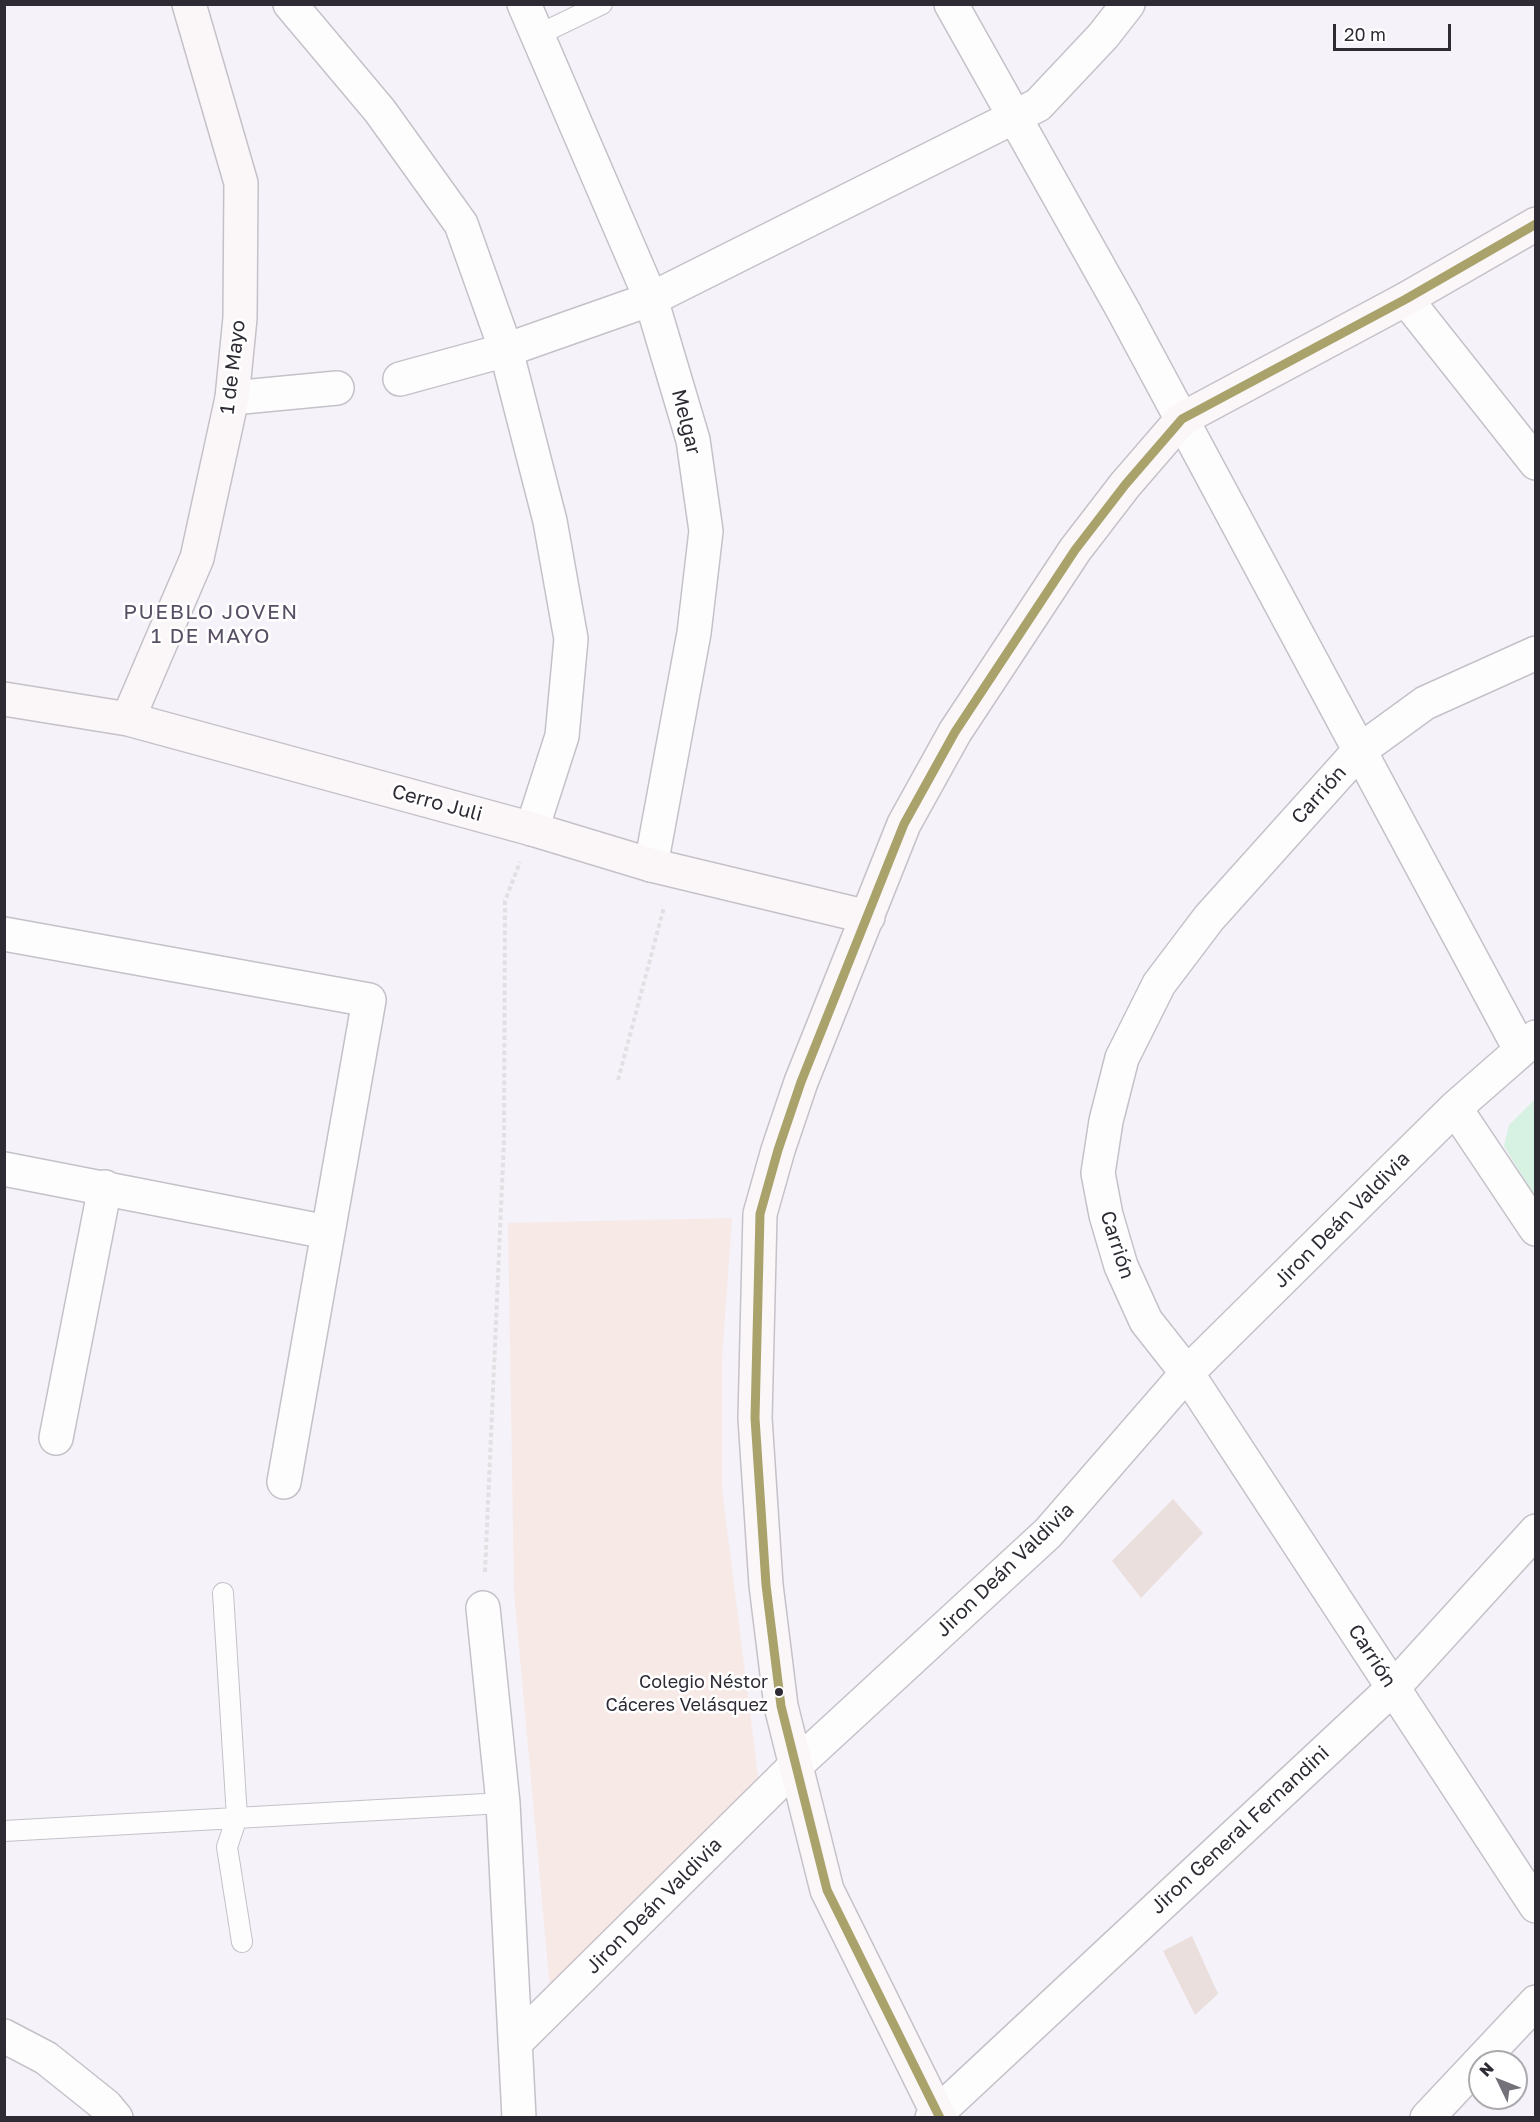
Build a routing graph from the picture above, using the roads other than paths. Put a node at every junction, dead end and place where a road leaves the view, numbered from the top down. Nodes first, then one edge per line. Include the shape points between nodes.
1 (189, 4) edge
2 (290, 4) edge
3 (524, 4) edge
4 (602, 4) edge
5 (951, 4) edge
6 (1128, 4) edge
7 (536, 36) junction
8 (1016, 117) junction
9 (1536, 224) edge
10 (651, 299) junction
11 (1406, 299) junction
12 (506, 350) junction
13 (400, 379) dead end
14 (337, 388) dead end
15 (232, 398) junction
16 (1182, 419) junction
17 (1536, 463) edge
18 (1536, 653) edge
19 (4, 699) edge
20 (128, 719) junction
21 (1359, 751) junction
22 (532, 829) junction
23 (662, 867) junction
24 (868, 917) junction
25 (4, 934) edge
26 (1528, 1043) edge
27 (1455, 1108) junction
28 (4, 1169) edge
29 (105, 1187) junction
30 (1536, 1229) edge
31 (327, 1232) junction
32 (1187, 1373) junction
33 (56, 1438) dead end
34 (284, 1482) dead end
35 (1536, 1531) edge
36 (223, 1593) dead end
37 (483, 1608) road end
38 (1393, 1688) junction
39 (794, 1767) junction
40 (503, 1803) junction
41 (237, 1817) junction
42 (4, 1830) edge
43 (1536, 1906) edge
44 (242, 1942) dead end
45 (1536, 2002) edge
46 (4, 2036) edge
47 (515, 2043) junction
48 (936, 2116) edge
49 (116, 2118) edge
50 (519, 2118) edge
51 (1427, 2118) edge

1 - 15 street, 1 de Mayo via 241,183 240,318
2 - 12 street via 380,111 461,224
3 - 7 street, Melgar
4 - 7 lane
5 - 8 street
6 - 8 street via 1104,36 1038,105
7 - 10 street, Melgar
8 - 10 street
8 - 16 street
9 - 11 street
10 - 12 street
10 - 23 street, Melgar via 693,440 706,531
11 - 16 street
11 - 17 street
12 - 13 street
12 - 22 street via 550,521 570,639 562,736
14 - 15 street
15 - 20 street, 1 de Mayo via 197,558
16 - 21 street
16 - 24 street via 1075,550 955,732 904,824
18 - 21 street, Carrión via 1425,703
19 - 20 street, Cerro Juli
20 - 22 street, Cerro Juli
21 - 26 street
21 - 32 street, Carrión via 1209,918 1159,984 1122,1058 1098,1173 1106,1215 1121,1266 1146,1321
22 - 23 street, Cerro Juli
23 - 24 street, Cerro Juli
24 - 39 street via 801,1082 760,1214 755,1418 766,1585 781,1706
25 - 31 street via 369,1000
26 - 27 street, Jiron Deán Valdivia
27 - 30 street
27 - 32 street, Jiron Deán Valdivia
28 - 29 street
29 - 31 street
29 - 33 street
31 - 34 street
32 - 38 street, Carrión
32 - 39 street, Jiron Deán Valdivia via 1048,1533
35 - 38 street, Jiron General Fernandini
36 - 41 lane
37 - 40 street
38 - 43 street, Carrión
38 - 48 street, Jiron General Fernandini
39 - 47 street, Jiron Deán Valdivia
39 - 48 street via 827,1890
40 - 41 lane
40 - 47 street
41 - 42 lane
41 - 44 lane via 227,1848
45 - 51 street
46 - 49 street via 46,2058
47 - 50 street

